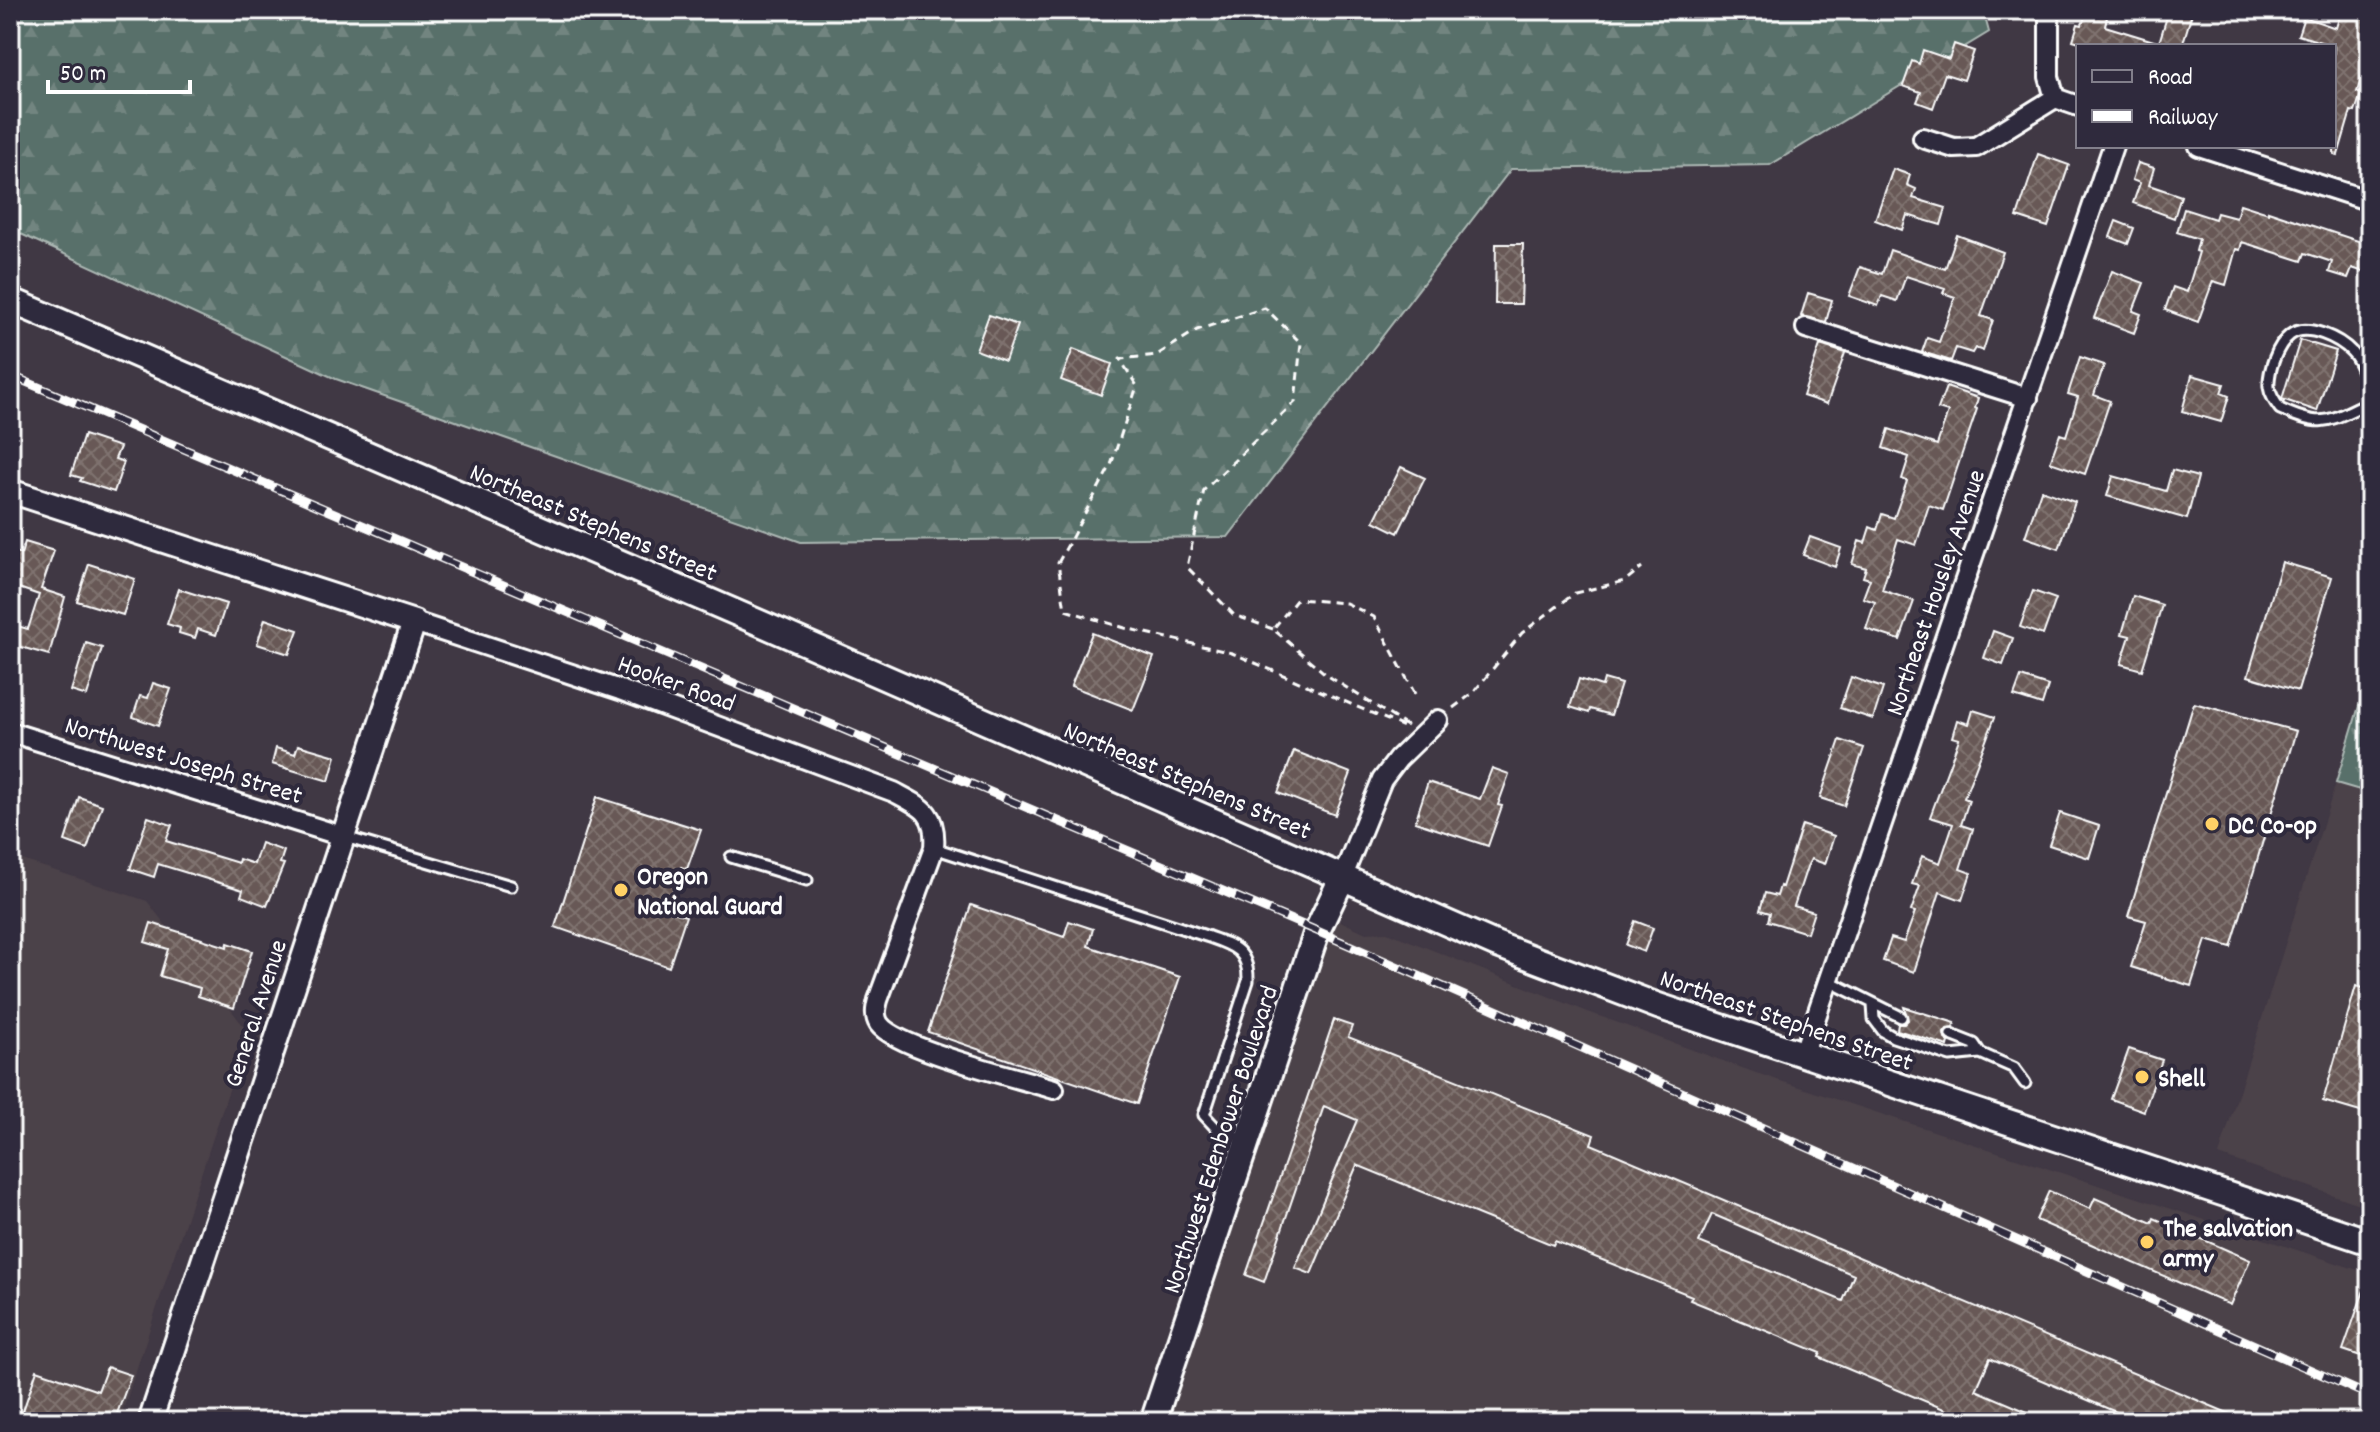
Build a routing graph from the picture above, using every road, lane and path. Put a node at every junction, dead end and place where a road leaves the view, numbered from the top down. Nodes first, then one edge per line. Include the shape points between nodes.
1 (2049, 10) edge
2 (2055, 98) junction
3 (2076, 105) edge
4 (1923, 138) dead end
5 (2112, 148) edge
6 (2205, 148) edge
7 (2370, 201) edge
8 (10, 300) edge
9 (1806, 328) dead end
10 (2370, 392) edge
11 (2028, 398) junction
12 (2370, 402) edge
13 (10, 491) edge
14 (1642, 567) dead end
15 (414, 622) junction
16 (1273, 629) junction
17 (1415, 694) dead end
18 (1438, 720) joint
19 (10, 732) edge
20 (1422, 735) junction
21 (342, 836) junction
22 (934, 848) junction
23 (731, 857) dead end
24 (1343, 876) junction
25 (807, 880) dead end
26 (511, 886) dead end
27 (1829, 981) junction
28 (1873, 1005) junction
29 (1901, 1017) dead end
30 (1951, 1035) dead end
31 (1980, 1053) junction
32 (1803, 1055) junction
33 (2025, 1083) dead end
34 (1054, 1089) dead end
35 (1248, 1140) junction
36 (2370, 1242) edge
37 (150, 1422) edge
38 (1153, 1422) edge

1 - 2 street via 2049,77
2 - 3 street
2 - 4 street via 1976,147 1954,148
5 - 11 street, Northeast Housley Avenue
6 - 7 street
8 - 24 main road, Northeast Stephens Street
9 - 11 street
10 - 12 lane via 2354,353 2319,333 2290,334 2270,373 2269,388 2280,409 2307,420 2339,418
11 - 27 street, Northeast Housley Avenue
13 - 15 street, Hooker Road
14 - 18 path via 1625,581 1575,593 1532,625 1473,693
15 - 21 street, General Avenue
15 - 22 street, Hooker Road via 620,690 894,792 931,816
16 - 17 path via 1297,599 1346,603 1374,617
16 - 20 path via 1328,676
16 - 20 path via 1234,615 1187,567 1204,490 1295,402 1301,343 1265,308 1197,330 1157,355 1120,359 1137,386 1111,465 1058,563 1065,610 1232,653
18 - 20 street
19 - 21 street, Northwest Joseph Street
20 - 24 street via 1382,780
21 - 26 lane
21 - 37 street, General Avenue
22 - 34 street via 878,1000 879,1023 905,1043
22 - 35 lane via 1238,950 1248,981 1204,1115 1217,1129
23 - 25 lane
24 - 32 main road, Northeast Stephens Street via 1510,950
24 - 35 main road, Northwest Edenbower Boulevard via 1317,931
27 - 28 lane
27 - 32 street, Northeast Housley Avenue
28 - 29 lane
28 - 31 lane via 1874,1019 1893,1037 1950,1056
30 - 31 lane via 1974,1044
31 - 33 lane via 2014,1068
32 - 36 main road, Northeast Stephens Street
35 - 38 main road, Northwest Edenbower Boulevard

